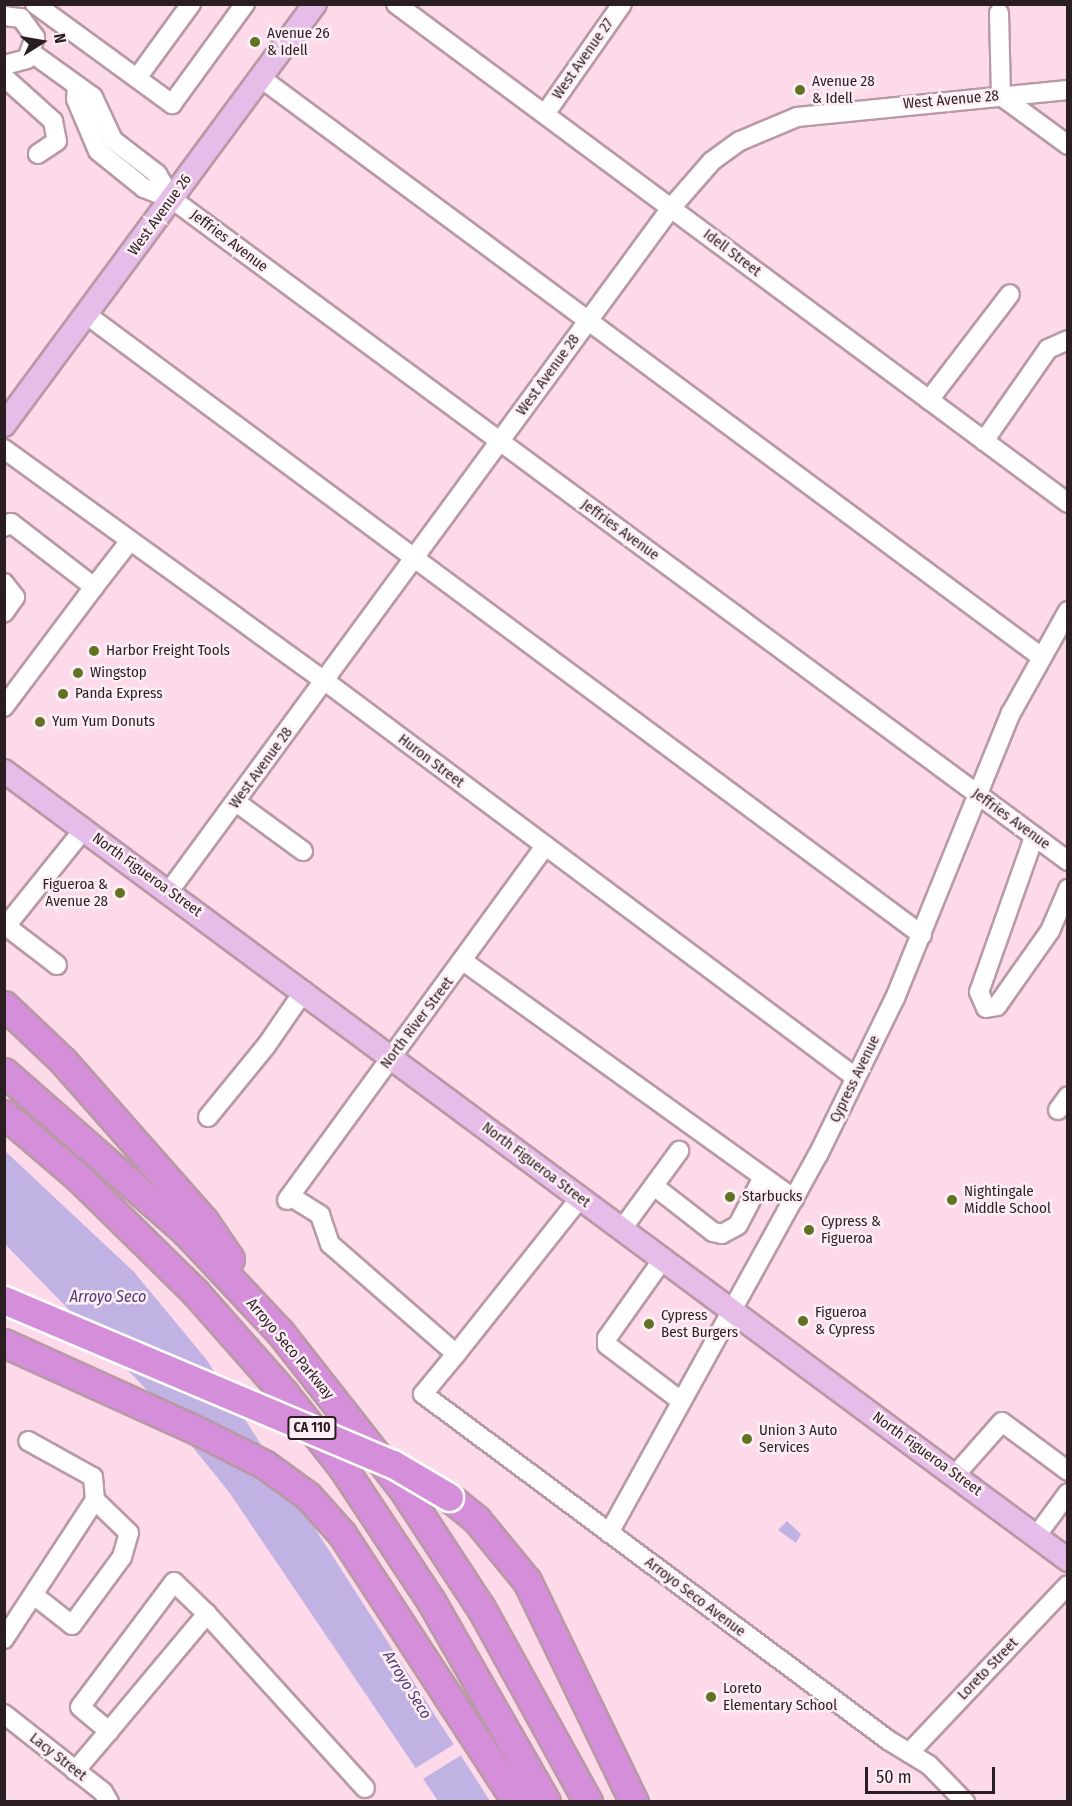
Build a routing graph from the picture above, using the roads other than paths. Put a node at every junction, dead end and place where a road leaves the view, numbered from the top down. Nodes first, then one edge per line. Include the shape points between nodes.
1 (35, 4) edge
2 (191, 4) edge
3 (245, 4) edge
4 (315, 4) edge
5 (396, 4) edge
6 (622, 4) edge
7 (999, 13) dead end
8 (13, 17) edge
9 (32, 53) junction
10 (4, 64) edge
11 (4, 77) edge
12 (137, 78) junction
13 (261, 78) junction
14 (1068, 90) edge
15 (1001, 96) junction
16 (545, 114) junction
17 (1068, 145) edge
18 (38, 154) dead end
19 (172, 199) junction
20 (671, 208) junction
21 (1010, 294) dead end
22 (87, 315) junction
23 (587, 323) junction
24 (1068, 340) edge
25 (929, 400) junction
26 (4, 425) edge
27 (500, 441) junction
28 (984, 441) junction
29 (4, 449) edge
30 (1068, 503) edge
31 (4, 527) edge
32 (129, 542) junction
33 (414, 558) junction
34 (4, 583) edge
35 (94, 587) junction
36 (1068, 611) edge
37 (4, 613) edge
38 (1040, 656) junction
39 (325, 681) junction
40 (5, 708) edge
41 (4, 771) edge
42 (978, 795) junction
43 (236, 802) junction
44 (84, 829) junction
45 (1034, 837) junction
46 (545, 846) junction
47 (303, 851) dead end
48 (1068, 861) edge
49 (1068, 889) edge
50 (170, 890) junction
51 (922, 935) junction
52 (463, 961) junction
53 (57, 965) dead end
54 (304, 991) junction
55 (4, 1005) edge
56 (392, 1057) junction
57 (4, 1072) edge
58 (855, 1077) junction
59 (4, 1114) edge
60 (208, 1117) dead end
61 (680, 1151) dead end
62 (763, 1177) junction
63 (654, 1186) junction
64 (580, 1198) junction
65 (794, 1199) junction
66 (622, 1229) junction
67 (663, 1259) junction
68 (4, 1300) edge
69 (731, 1310) junction
70 (280, 1332) junction
71 (15, 1349) edge
72 (456, 1354) junction
73 (681, 1401) junction
74 (28, 1442) dead end
75 (1068, 1471) edge
76 (956, 1474) junction
77 (1068, 1493) edge
78 (95, 1500) junction
79 (609, 1533) junction
80 (1037, 1535) junction
81 (1068, 1560) edge
82 (1068, 1586) edge
83 (35, 1596) junction
84 (207, 1614) junction
85 (4, 1639) edge
86 (4, 1714) edge
87 (109, 1731) junction
88 (909, 1753) junction
89 (75, 1771) junction
90 (365, 1788) dead end
91 (109, 1802) edge
92 (517, 1802) edge
93 (546, 1802) edge
94 (588, 1802) edge
95 (634, 1802) edge
96 (965, 1802) edge

1 - 8 street
1 - 12 street
2 - 12 street
3 - 12 street via 172,104
4 - 13 main road, West Avenue 26
5 - 16 street, Idell Street
6 - 16 street, West Avenue 27
7 - 15 street
8 - 9 street via 33,30
9 - 10 street via 20,64
9 - 19 street, Jeffries Avenue via 77,86 76,99 98,151 144,188
11 - 18 street via 54,121 57,141
13 - 19 main road, West Avenue 26
13 - 23 street
14 - 15 street, West Avenue 28
15 - 17 street
15 - 20 street, West Avenue 28 via 828,111 788,120 740,141 712,161
16 - 20 street, Idell Street
19 - 22 main road, West Avenue 26
19 - 27 street, Jeffries Avenue
20 - 23 street, West Avenue 28
20 - 25 street, Idell Street
21 - 25 street
22 - 26 main road, West Avenue 26
22 - 33 street
23 - 27 street, West Avenue 28
23 - 38 street
24 - 28 street via 1048,349
25 - 28 street, Idell Street
27 - 33 street, West Avenue 28
27 - 42 street, Jeffries Avenue
28 - 30 street, Idell Street
29 - 32 street, Huron Street
31 - 35 street via 11,523
32 - 35 street
32 - 39 street, Huron Street
33 - 39 street, West Avenue 28
33 - 51 street
34 - 37 street via 15,597
35 - 40 street
36 - 38 street, Cypress Avenue
38 - 42 street, Cypress Avenue via 1011,713
39 - 43 street, West Avenue 28
39 - 46 street, Huron Street
41 - 44 main road, North Figueroa Street
42 - 45 street, Jeffries Avenue
42 - 51 street, Cypress Avenue
43 - 47 street
43 - 50 street, West Avenue 28
44 - 50 main road, North Figueroa Street
44 - 53 street via 6,926
45 - 48 street, Jeffries Avenue
45 - 49 street via 979,992 986,1008 997,1006 1050,931
46 - 52 street, North River Street
46 - 58 street, Huron Street
50 - 54 main road, North Figueroa Street
51 - 58 street, Cypress Avenue
52 - 56 street, North River Street
52 - 62 street
54 - 56 main road, North Figueroa Street
54 - 60 street via 266,1046
55 - 70 highway via 63,1061 204,1221
56 - 64 main road, North Figueroa Street
56 - 72 street, North River Street via 289,1198 320,1215 330,1244
57 - 70 highway, Arroyo Seco Parkway / CA 110 via 186,1232
58 - 65 street, Cypress Avenue
59 - 93 highway, CA 110 via 79,1178 195,1292 284,1393 343,1468 431,1601
61 - 63 street
62 - 63 street via 738,1225 722,1234 713,1232
62 - 65 street
63 - 66 street
64 - 66 main road, North Figueroa Street
64 - 72 street
65 - 69 street, Cypress Avenue
66 - 67 main road, North Figueroa Street
67 - 69 main road, North Figueroa Street
67 - 73 street via 607,1338 607,1345
68 - 95 highway, bridge via 393,1464 449,1497 477,1520 527,1581
69 - 73 street, Cypress Avenue
69 - 76 main road, North Figueroa Street
70 - 94 highway, Arroyo Seco Parkway / CA 110 via 403,1489 481,1608
71 - 92 highway via 264,1464 308,1496 342,1534
72 - 79 street, Arroyo Seco Avenue via 423,1394
73 - 79 street, Cypress Avenue
74 - 78 street via 93,1476
75 - 76 street via 1002,1422
76 - 80 main road, North Figueroa Street
77 - 80 street
78 - 83 street
78 - 83 street via 129,1533 122,1557 72,1625
79 - 88 street, Arroyo Seco Avenue
80 - 81 main road, North Figueroa Street
82 - 88 street, Loreto Street
83 - 85 street
84 - 87 street
84 - 87 street via 174,1582 80,1707
84 - 90 street
86 - 89 street, Lacy Street
87 - 89 street
88 - 96 street, Arroyo Seco Avenue via 929,1765
89 - 91 street, Lacy Street via 104,1792

